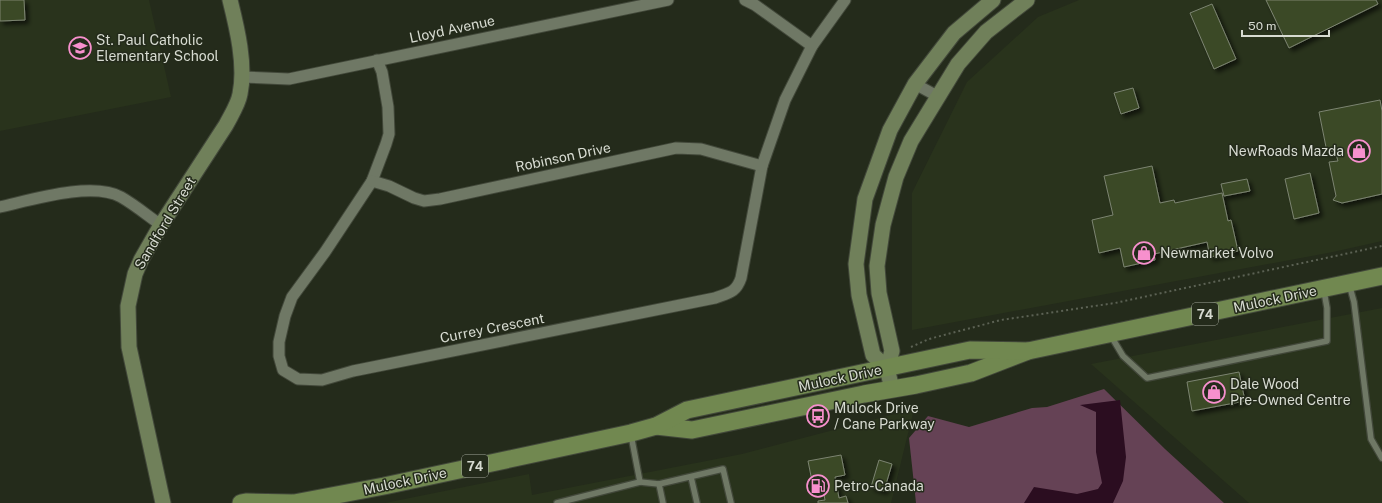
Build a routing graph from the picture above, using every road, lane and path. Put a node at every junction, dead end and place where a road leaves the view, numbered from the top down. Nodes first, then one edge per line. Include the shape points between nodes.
1 (230, 0) edge
2 (668, 0) edge
3 (745, 0) edge
4 (845, 0) edge
5 (993, 0) edge
6 (1024, 1) edge
7 (812, 46) junction
8 (378, 60) junction
9 (242, 77) junction
10 (915, 84) junction
11 (938, 97) junction
12 (762, 166) junction
13 (372, 181) junction
14 (0, 207) edge
15 (161, 225) junction
16 (1382, 246) edge
17 (1382, 276) edge
18 (1349, 283) junction
19 (1323, 288) junction
20 (1110, 334) junction
21 (908, 348) dead end
22 (1028, 351) junction
23 (887, 368) junction
24 (892, 389) junction
25 (656, 426) junction
26 (631, 433) junction
27 (1382, 458) edge
28 (691, 477) junction
29 (640, 482) junction
30 (659, 484) junction
31 (164, 503) edge
32 (241, 503) edge
33 (293, 503) edge
34 (557, 503) edge
35 (663, 503) edge
36 (697, 503) edge
37 (730, 503) edge

1 - 9 main road, Sandford Street via 238,35
2 - 8 street, Lloyd Avenue
3 - 7 street
4 - 7 street, Currey Crescent
5 - 10 main road via 954,34
6 - 11 main road via 986,32 958,64
7 - 12 street, Currey Crescent via 785,100
8 - 9 street, Lloyd Avenue via 289,79
8 - 13 street, Currey Crescent via 388,107 389,134
9 - 15 main road, Sandford Street via 240,95 226,125
10 - 11 street
10 - 23 main road via 890,130 865,199 856,264 859,295 873,355
11 - 23 main road via 908,148 896,177 883,225 876,266 879,294 892,351
12 - 13 street, Robinson Drive via 701,149 676,148 424,201
12 - 13 street, Currey Crescent via 744,266 739,285 733,292 715,298 361,369 322,380 298,379 283,370 280,363 279,342 292,297
14 - 15 street via 75,192 105,191 120,196
15 - 31 main road, Sandford Street via 135,274 128,306 127,326 129,347
16 - 21 path via 1115,303 1001,320
17 - 18 main road, Mulock Drive / 74
18 - 19 main road, Mulock Drive / 74
18 - 27 lane via 1354,302 1371,439
19 - 20 main road, Mulock Drive / 74
19 - 20 lane via 1327,308 1327,341 1147,378 1123,356
20 - 22 main road, Mulock Drive / 74
22 - 23 main road, Mulock Drive / 74 via 970,350
22 - 24 main road, Mulock Drive / 74 via 971,373
23 - 24 main road
23 - 25 main road, Mulock Drive / 74 via 687,410
24 - 25 main road, Mulock Drive / 74 via 692,430
25 - 26 main road, Mulock Drive / 74
26 - 29 lane
26 - 33 main road, Mulock Drive / 74
28 - 30 lane
28 - 36 lane
28 - 37 lane via 723,469
29 - 30 lane
29 - 34 lane
30 - 35 lane
32 - 33 main road, Mulock Drive / 74

